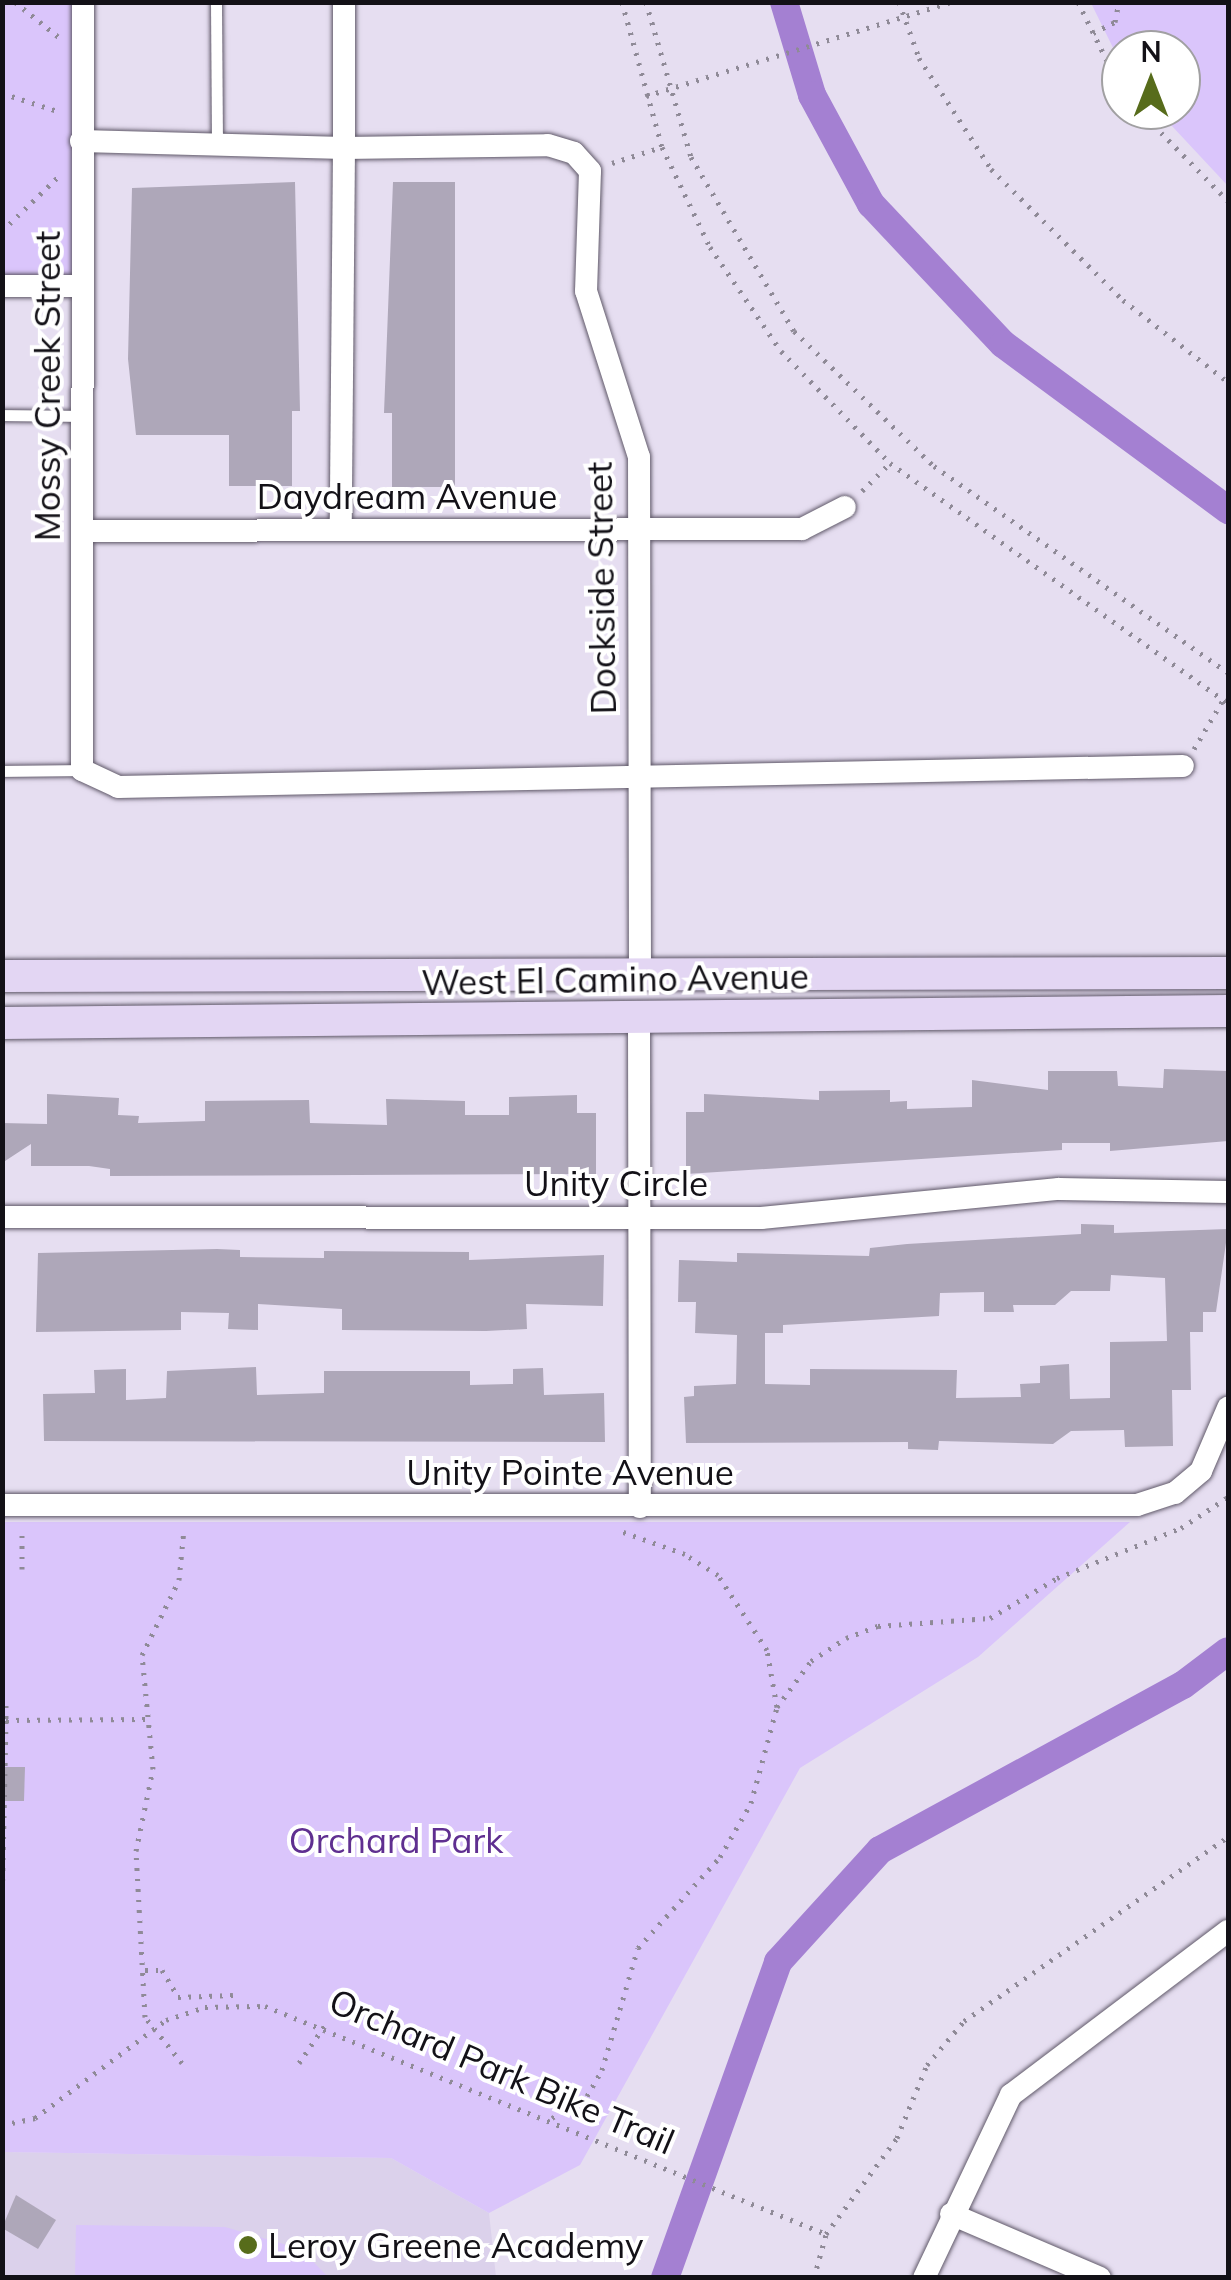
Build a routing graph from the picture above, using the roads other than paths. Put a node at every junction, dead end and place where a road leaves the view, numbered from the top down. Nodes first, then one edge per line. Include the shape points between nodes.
1 (83, 2) edge
2 (216, 2) edge
3 (344, 2) edge
4 (82, 138) junction
5 (344, 148) junction
6 (217, 150) junction
7 (2, 286) edge
8 (82, 286) junction
9 (2, 414) edge
10 (82, 416) junction
11 (845, 507) road end
12 (341, 529) junction
13 (83, 532) junction
14 (638, 533) junction
15 (1183, 766) road end
16 (82, 770) junction
17 (2, 771) edge
18 (638, 776) junction
19 (1228, 973) edge
20 (640, 975) junction
21 (2, 976) edge
22 (1228, 1011) edge
23 (638, 1020) junction
24 (2, 1023) edge
25 (1228, 1192) edge
26 (2, 1217) edge
27 (638, 1218) junction
28 (1228, 1408) edge
29 (12, 1505) edge
30 (640, 1508) junction
31 (1228, 1931) edge
32 (952, 2214) junction
33 (924, 2278) edge
34 (1100, 2278) edge

1 - 4 street, Mossy Creek Street
2 - 6 lane
3 - 5 street
4 - 6 street
4 - 8 street, Mossy Creek Street
5 - 6 street
5 - 12 street
5 - 14 street, Dockside Street via 548,145 582,162 586,290 639,457
7 - 8 street
8 - 10 street, Mossy Creek Street
9 - 10 lane
10 - 13 street, Mossy Creek Street
11 - 14 street, Daydream Avenue via 802,529
12 - 13 street, Daydream Avenue
12 - 14 street, Daydream Avenue
13 - 16 street, Mossy Creek Street
14 - 18 street, Dockside Street
15 - 18 street
16 - 17 lane
16 - 18 street via 118,787
18 - 20 street, Dockside Street
19 - 20 main road, West El Camino Avenue
20 - 21 main road, West El Camino Avenue
22 - 23 main road, West El Camino Avenue
23 - 24 main road, West El Camino Avenue
23 - 27 street
25 - 27 street, Unity Circle via 1059,1190 761,1218
26 - 27 street, Unity Circle
27 - 30 street
28 - 30 street, Unity Pointe Avenue via 1201,1471 1176,1493 1137,1505
29 - 30 street, Unity Pointe Avenue
31 - 32 street via 1011,2096
32 - 33 street
32 - 34 street

